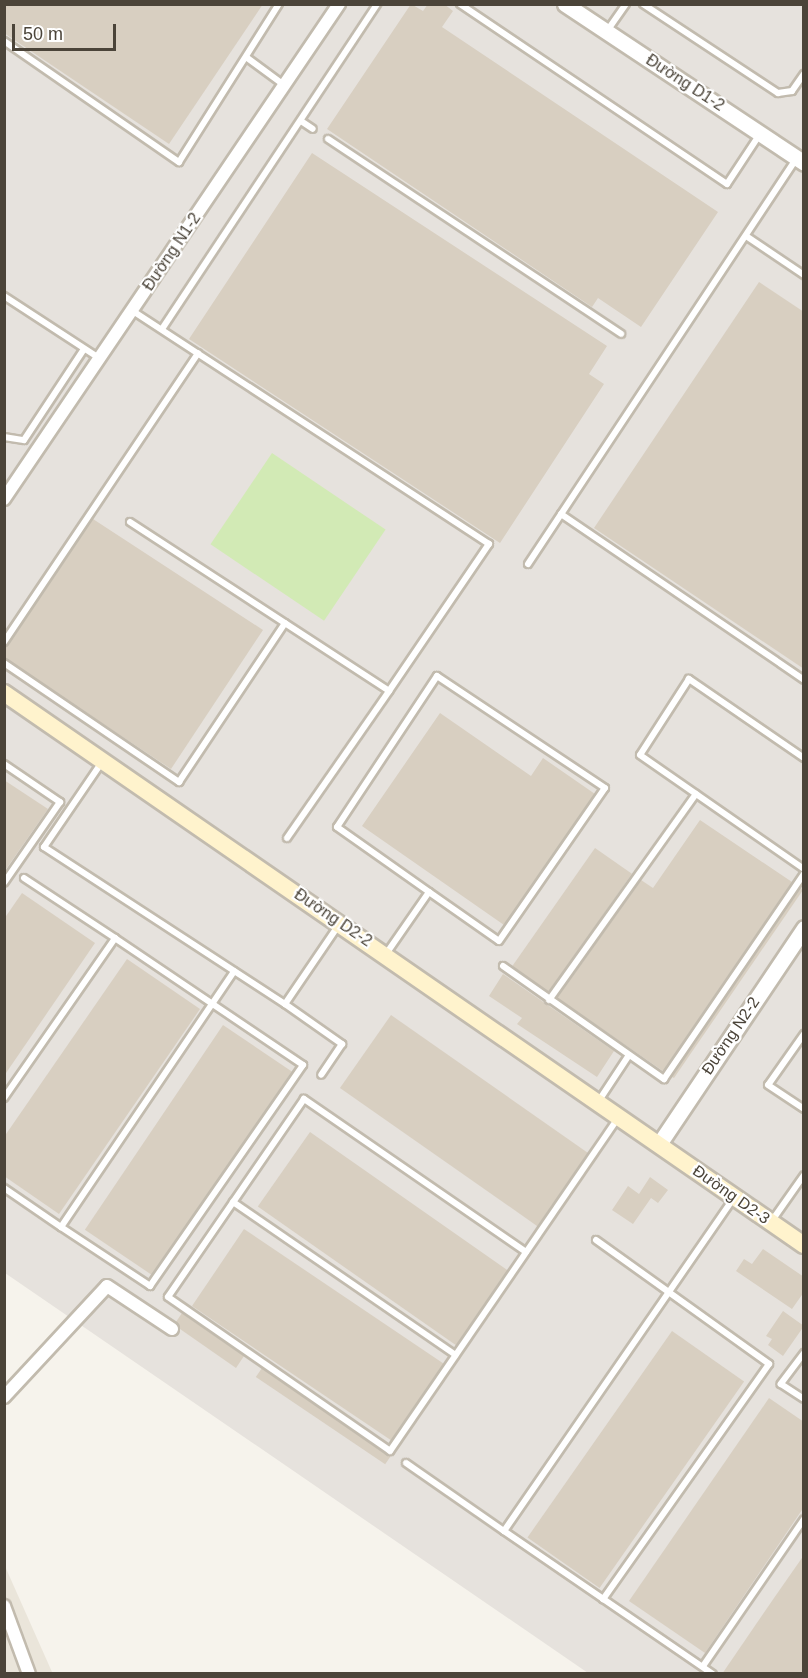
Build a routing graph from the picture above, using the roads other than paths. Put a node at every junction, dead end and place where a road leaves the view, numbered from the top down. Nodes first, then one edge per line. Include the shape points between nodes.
1 (279, 4) edge
2 (339, 4) edge
3 (377, 4) edge
4 (460, 4) edge
5 (566, 4) edge
6 (626, 4) edge
7 (643, 4) edge
8 (607, 32) junction
9 (4, 41) edge
10 (246, 57) junction
11 (804, 74) edge
12 (285, 85) junction
13 (301, 122) junction
14 (313, 129) dead end
15 (760, 134) junction
16 (328, 139) dead end
17 (800, 161) edge
18 (746, 236) junction
19 (804, 275) edge
20 (4, 296) edge
21 (132, 310) junction
22 (162, 329) junction
23 (621, 334) dead end
24 (84, 349) junction
25 (198, 353) junction
26 (99, 358) junction
27 (4, 437) edge
28 (4, 499) edge
29 (561, 514) junction
30 (130, 522) dead end
31 (528, 564) dead end
32 (285, 623) junction
33 (4, 642) edge
34 (4, 663) edge
35 (804, 680) edge
36 (389, 691) junction
37 (4, 693) edge
38 (804, 758) edge
39 (102, 761) junction
40 (4, 764) edge
41 (696, 794) junction
42 (287, 838) dead end
43 (804, 869) edge
44 (804, 874) edge
45 (24, 878) dead end
46 (4, 883) edge
47 (429, 892) junction
48 (340, 923) junction
49 (804, 928) edge
50 (115, 938) junction
51 (799, 946) edge
52 (386, 954) junction
53 (503, 966) dead end
54 (234, 970) junction
55 (549, 1000) junction
56 (212, 1003) junction
57 (285, 1004) junction
58 (804, 1034) edge
59 (629, 1055) junction
60 (321, 1075) dead end
61 (4, 1098) edge
62 (598, 1103) junction
63 (804, 1109) edge
64 (619, 1118) junction
65 (659, 1144) junction
66 (804, 1176) edge
67 (4, 1188) edge
68 (734, 1197) junction
69 (233, 1202) junction
70 (771, 1223) junction
71 (61, 1227) junction
72 (596, 1240) dead end
73 (804, 1245) edge
74 (526, 1252) junction
75 (669, 1292) junction
76 (172, 1329) dead end
77 (804, 1353) edge
78 (456, 1355) junction
79 (4, 1397) edge
80 (804, 1399) edge
81 (406, 1463) dead end
82 (804, 1520) edge
83 (504, 1531) junction
84 (603, 1599) junction
85 (4, 1606) edge
86 (703, 1666) junction
87 (29, 1674) edge
88 (713, 1674) edge

1 - 10 lane
2 - 12 street, Đường N1-2
3 - 13 lane
4 - 15 lane via 727,184
5 - 8 street, Đường D1-2
6 - 8 lane
7 - 11 lane via 778,93 792,91
8 - 15 street, Đường D1-2
9 - 10 lane via 179,162
10 - 12 lane
12 - 21 street, Đường N1-2
13 - 14 lane
13 - 22 lane
15 - 17 street, Đường D1-2
16 - 23 lane
17 - 18 lane
18 - 19 lane
18 - 29 lane
20 - 24 lane
21 - 22 lane
21 - 26 street, Đường N1-2
22 - 25 lane
24 - 26 lane
24 - 27 lane via 24,440
25 - 33 lane
25 - 36 lane via 489,544
26 - 28 street, Đường N1-2
29 - 31 lane
29 - 35 lane
30 - 32 lane
32 - 34 lane via 179,782
32 - 36 lane
36 - 42 lane
37 - 39 main road, Đường D2-2
38 - 41 lane via 689,679 640,755
39 - 48 main road, Đường D2-2
39 - 54 lane via 44,847
40 - 46 lane via 60,802
41 - 43 lane
41 - 55 lane
44 - 59 lane via 664,1079
45 - 50 lane
47 - 47 lane via 499,941 605,788 437,676 338,827
47 - 52 lane
48 - 52 main road, Đường D2-2
48 - 57 lane
49 - 51 street, Đường N2-2
50 - 56 lane
50 - 61 lane
51 - 65 street, Đường N2-2
52 - 62 main road, Đường D2-2
53 - 55 lane
54 - 56 lane
54 - 57 lane
55 - 59 lane
56 - 71 lane
56 - 71 lane via 303,1065 150,1286
57 - 60 lane via 342,1044
58 - 63 lane via 768,1085
59 - 62 lane
62 - 64 main road, Đường D2-2
64 - 65 main road, Đường D2-2
64 - 74 lane
65 - 68 main road, Đường D2-3
66 - 70 lane
67 - 71 lane
68 - 70 main road, Đường D2-3
68 - 75 lane
69 - 74 lane via 304,1099
69 - 78 lane
69 - 78 lane via 168,1297 381,1444 390,1450
70 - 73 main road, Đường D2-3
72 - 75 lane
74 - 78 lane
75 - 83 lane
75 - 84 lane via 769,1364
76 - 79 street via 106,1286
77 - 80 lane via 782,1384
81 - 83 lane
82 - 86 lane
83 - 84 lane
84 - 86 lane
85 - 87 street
86 - 88 lane

